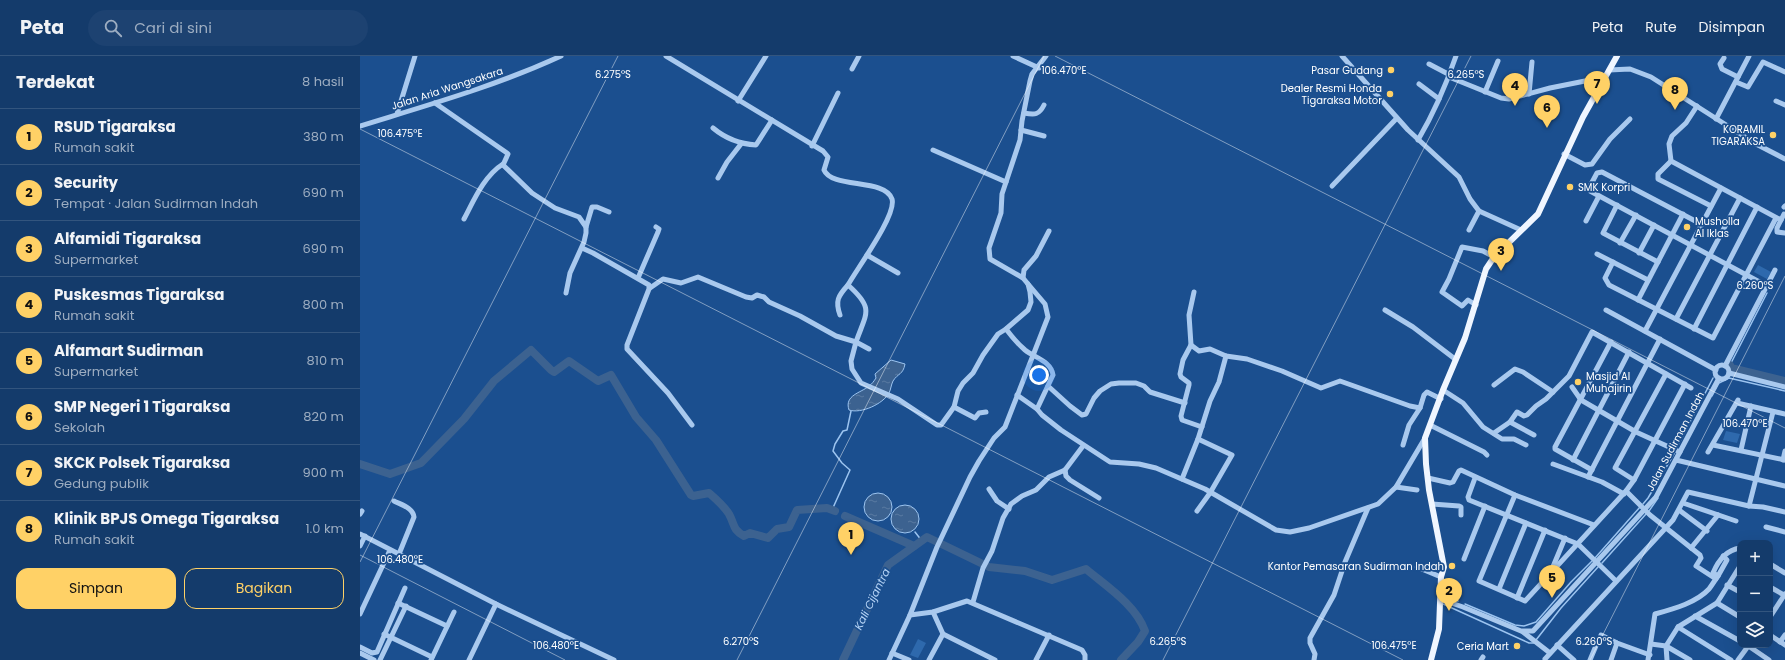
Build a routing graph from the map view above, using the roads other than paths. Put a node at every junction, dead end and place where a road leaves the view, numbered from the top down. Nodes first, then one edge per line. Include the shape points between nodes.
1 (415, 56) edge
2 (561, 56) edge
3 (666, 56) edge
4 (766, 56) edge
5 (859, 56) edge
6 (1013, 56) edge
7 (1046, 56) edge
8 (1342, 56) edge
9 (1456, 56) edge
10 (1617, 56) edge
11 (1749, 56) edge
12 (1724, 58) dead end
13 (1498, 60) dead end
14 (1532, 62) dead end
15 (1429, 64) dead end
16 (1039, 68) junction
17 (852, 69) dead end
18 (1608, 70) junction
19 (1785, 72) edge
20 (1449, 76) junction
21 (1605, 77) junction
22 (1737, 79) junction
23 (1419, 84) dead end
24 (1485, 92) junction
25 (838, 93) dead end
26 (1529, 94) junction
27 (1439, 99) junction
28 (738, 101) junction
29 (1776, 101) dead end
30 (435, 103) junction
31 (1044, 105) dead end
32 (1785, 105) edge
33 (1697, 106) junction
34 (1024, 113) junction
35 (397, 114) junction
36 (1397, 118) junction
37 (1630, 119) dead end
38 (1716, 119) junction
39 (772, 120) junction
40 (360, 126) edge
41 (713, 128) dead end
42 (1021, 130) junction
43 (1044, 136) dead end
44 (1418, 140) junction
45 (741, 144) junction
46 (812, 146) junction
47 (933, 150) dead end
48 (1564, 154) junction
49 (1785, 159) edge
50 (1671, 162) junction
51 (503, 164) junction
52 (718, 178) dead end
53 (1006, 182) junction
54 (1332, 186) dead end
55 (1721, 188) junction
56 (1599, 196) junction
57 (1740, 198) junction
58 (1617, 206) junction
59 (1711, 206) junction
60 (1758, 207) junction
61 (1479, 211) junction
62 (609, 212) dead end
63 (1683, 214) junction
64 (1784, 214) dead end
65 (1636, 215) junction
66 (464, 219) dead end
67 (1778, 219) junction
68 (1586, 221) dead end
69 (1701, 224) junction
70 (1654, 225) junction
71 (586, 227) junction
72 (656, 227) dead end
73 (1469, 230) dead end
74 (1521, 230) junction
75 (1049, 231) dead end
76 (1785, 233) edge
77 (1672, 235) junction
78 (1620, 243) junction
79 (1691, 245) junction
80 (582, 248) junction
81 (1639, 253) junction
82 (1597, 254) dead end
83 (867, 255) junction
84 (1710, 255) junction
85 (1494, 257) junction
86 (1613, 262) junction
87 (1658, 262) junction
88 (1727, 265) junction
89 (1775, 270) dead end
90 (898, 273) dead end
91 (1746, 275) junction
92 (638, 278) junction
93 (1023, 278) junction
94 (1648, 280) junction
95 (1028, 284) junction
96 (848, 285) junction
97 (1767, 286) junction
98 (650, 288) junction
99 (1194, 292) dead end
100 (566, 293) dead end
101 (1638, 300) junction
102 (1476, 305) junction
103 (1657, 309) junction
104 (1385, 310) dead end
105 (1606, 310) dead end
106 (840, 315) dead end
107 (1676, 320) junction
108 (1006, 329) junction
109 (1694, 329) junction
110 (1645, 331) junction
111 (1660, 339) junction
112 (856, 342) junction
113 (1611, 342) junction
114 (1191, 345) junction
115 (869, 349) dead end
116 (1629, 352) junction
117 (1034, 356) junction
118 (1226, 356) junction
119 (1455, 359) junction
120 (1648, 363) junction
121 (1725, 366) junction
122 (1716, 370) junction
123 (1729, 373) junction
124 (1666, 374) junction
125 (1718, 378) junction
126 (1685, 384) junction
127 (1494, 385) dead end
128 (1048, 386) junction
129 (1572, 387) dead end
130 (1785, 387) edge
131 (1692, 388) dead end
132 (1443, 390) junction
133 (1553, 392) junction
134 (1018, 395) junction
135 (1441, 398) junction
136 (1581, 400) junction
137 (1185, 403) junction
138 (1751, 406) junction
139 (954, 407) junction
140 (1420, 408) junction
141 (1037, 409) junction
142 (1598, 410) junction
143 (986, 412) dead end
144 (1773, 412) junction
145 (1785, 414) edge
146 (1617, 421) junction
147 (1510, 422) junction
148 (692, 425) dead end
149 (1430, 425) junction
150 (1202, 427) junction
151 (1636, 432) junction
152 (1494, 433) junction
153 (1534, 435) dead end
154 (1198, 438) junction
155 (1425, 438) junction
156 (1655, 441) junction
157 (1403, 445) dead end
158 (1526, 445) dead end
159 (1713, 445) junction
160 (1083, 446) junction
161 (1741, 450) junction
162 (1785, 451) edge
163 (1680, 452) junction
164 (1708, 452) dead end
165 (1487, 455) dead end
166 (1762, 456) junction
167 (1573, 460) junction
168 (1676, 460) junction
169 (1784, 460) edge
170 (1553, 464) dead end
171 (1065, 470) junction
172 (1592, 470) junction
173 (1588, 477) junction
174 (1428, 478) junction
175 (1475, 478) junction
176 (1182, 479) junction
177 (1756, 479) junction
178 (1634, 480) junction
179 (1785, 486) edge
180 (1396, 487) junction
181 (988, 489) dead end
182 (1417, 490) dead end
183 (1625, 492) junction
184 (1210, 493) junction
185 (1515, 495) junction
186 (1098, 498) dead end
187 (394, 501) dead end
188 (1683, 503) junction
189 (1432, 504) junction
190 (1485, 506) junction
191 (1749, 506) junction
192 (1368, 508) junction
193 (1009, 509) junction
194 (1646, 510) junction
195 (1679, 510) junction
196 (1197, 511) dead end
197 (1785, 512) edge
198 (1507, 514) junction
199 (1461, 515) dead end
200 (1718, 515) junction
201 (1736, 520) dead end
202 (1526, 523) junction
203 (1594, 525) junction
204 (1665, 528) junction
205 (1766, 528) dead end
206 (1545, 530) junction
207 (1707, 531) junction
208 (1785, 532) edge
209 (362, 535) edge
210 (1565, 538) junction
211 (1578, 544) junction
212 (360, 546) edge
213 (1691, 548) junction
214 (1737, 549) edge
215 (390, 550) junction
216 (399, 554) junction
217 (1464, 559) dead end
218 (1597, 563) junction
219 (1773, 566) edge
220 (1417, 567) dead end
221 (1737, 571) edge
222 (1551, 572) junction
223 (1785, 573) edge
224 (1717, 577) junction
225 (1441, 578) junction
226 (1616, 581) junction
227 (1727, 584) junction
228 (406, 588) dead end
229 (1773, 588) edge
230 (1499, 589) junction
231 (1737, 590) edge
232 (1784, 594) edge
233 (1517, 598) junction
234 (1440, 599) junction
235 (973, 602) junction
236 (398, 603) junction
237 (1717, 603) junction
238 (496, 604) junction
239 (406, 606) junction
240 (454, 612) dead end
241 (933, 612) junction
242 (1772, 612) edge
243 (360, 614) edge
244 (910, 615) junction
245 (1737, 615) edge
246 (1695, 616) junction
247 (447, 626) junction
248 (1678, 627) junction
249 (1523, 632) junction
250 (384, 634) junction
251 (943, 634) junction
252 (1049, 635) junction
253 (1601, 635) dead end
254 (1785, 635) edge
255 (1773, 637) edge
256 (391, 638) junction
257 (1737, 639) edge
258 (1598, 641) dead end
259 (1617, 643) junction
260 (1783, 643) edge
261 (1650, 644) junction
262 (1557, 645) junction
263 (360, 646) edge
264 (1666, 646) junction
265 (1746, 648) edge
266 (1752, 648) edge
267 (360, 653) edge
268 (1550, 653) junction
269 (892, 654) junction
270 (1649, 657) edge
271 (432, 659) edge
272 (1766, 659) edge
273 (374, 660) edge
274 (380, 660) edge
275 (469, 660) edge
276 (614, 660) edge
277 (889, 660) edge
278 (909, 660) edge
279 (928, 660) edge
280 (995, 660) edge
281 (1036, 660) edge
282 (1085, 660) edge
283 (1314, 660) edge
284 (1431, 660) edge
285 (1544, 660) edge
286 (1574, 660) edge
287 (1590, 660) edge
288 (1611, 660) edge
289 (1667, 660) edge
290 (1690, 660) edge
291 (1731, 660) edge
292 (1738, 660) edge

1 - 35 street
2 - 30 street, Jalan Aria Wangsakara
3 - 28 street
4 - 28 street
5 - 17 street
6 - 16 street
7 - 16 street
8 - 36 street
9 - 20 street
10 - 18 main road
11 - 22 street
12 - 22 street via 1720,64 1722,69
13 - 24 street
14 - 26 street
15 - 20 street
16 - 34 street via 1032,74
18 - 21 main road
18 - 33 street via 1630,69 1642,73
19 - 22 street via 1763,62 1748,87
20 - 24 street
20 - 27 street
21 - 26 street
21 - 48 main road
22 - 38 street
23 - 27 street
24 - 26 street via 1504,99
25 - 46 street
27 - 44 street
28 - 39 street
29 - 32 street
30 - 35 street, Jalan Aria Wangsakara
30 - 51 street via 507,153
31 - 34 street via 1037,115
33 - 38 street
33 - 50 street via 1686,123 1676,131 1669,144
34 - 42 street
35 - 40 street, Jalan Aria Wangsakara
36 - 44 street
36 - 54 street
37 - 48 street via 1610,139 1592,164 1585,165
38 - 49 street
39 - 45 street via 756,145
39 - 46 street
41 - 45 street
42 - 43 street
42 - 53 street
44 - 61 street via 1459,177
45 - 52 street
46 - 83 street via 828,156 824,170 830,177 880,189 892,200 890,214
47 - 53 street
48 - 74 main road via 1542,207
50 - 55 street
50 - 59 street via 1658,174 1658,179
51 - 66 street via 497,167 482,186
51 - 71 street via 532,193 555,208 579,217
53 - 93 street via 1002,194 1001,213 988,256 992,262
55 - 57 street
55 - 59 street
56 - 58 street
56 - 63 street via 1589,190 1599,171
56 - 68 street
57 - 60 street
57 - 84 street
58 - 65 street
58 - 78 street via 1602,233
59 - 69 street
60 - 67 street
60 - 88 street
61 - 73 street
61 - 74 street
62 - 71 street via 592,207
63 - 69 street
63 - 77 street
64 - 67 street
65 - 70 street
65 - 78 street
67 - 76 street via 1777,232
67 - 91 street
69 - 79 street
70 - 77 street
70 - 81 street
71 - 80 street
72 - 92 street via 658,232
74 - 85 main road
75 - 93 street via 1036,256 1024,270
77 - 79 street
77 - 87 street
78 - 81 street
79 - 84 street
79 - 103 street
80 - 92 street
80 - 100 street via 570,273
81 - 87 street
82 - 86 street
83 - 90 street
83 - 96 street
84 - 88 street
84 - 107 street
85 - 102 main road via 1482,280
85 - 102 street via 1483,251 1462,247 1442,292 1462,306 1468,300
86 - 94 street
86 - 101 street via 1605,278 1606,282
87 - 94 street
88 - 91 street
88 - 109 street
89 - 97 street
91 - 97 street
91 - 109 street via 1713,338
92 - 98 street via 648,283
93 - 95 street
94 - 101 street
95 - 108 street via 1028,310
95 - 117 street via 1045,304 1048,317
96 - 106 street via 838,296 837,307
96 - 112 street via 863,300 866,308
97 - 121 street
98 - 112 street via 663,279 681,283 698,277 746,297 760,295 836,336
98 - 148 street via 627,349 668,393
99 - 114 street via 1189,324
101 - 103 street
102 - 119 main road
103 - 107 street
103 - 110 street
104 - 119 street via 1413,327
105 - 110 street
107 - 109 street
108 - 117 street via 1024,350
108 - 139 street via 998,334 973,374 963,383
110 - 111 street
111 - 120 street
111 - 122 street
112 - 115 street
112 - 139 street via 851,361 852,369 861,383 898,399 937,425 941,425
113 - 116 street
113 - 133 street via 1591,333 1569,376
113 - 136 street
114 - 118 street via 1199,350 1210,349
114 - 137 street via 1183,360 1180,374 1189,383
116 - 120 street
116 - 142 street
117 - 128 street via 1044,361 1052,370 1053,375
117 - 134 street
118 - 140 street via 1247,359 1321,388 1340,381
118 - 150 street
119 - 132 main road
120 - 124 street
120 - 146 street
121 - 122 street via 1720,365
121 - 123 street
122 - 125 street
123 - 125 street via 1726,378
123 - 130 street
124 - 126 street
124 - 151 street
125 - 163 street, Jalan Sudirman Indah
126 - 131 street
126 - 156 street
127 - 133 street via 1515,369
128 - 137 street via 1082,415 1086,414 1100,391 1111,384 1119,383 1139,384 1150,392
128 - 141 street
129 - 136 street
132 - 135 main road
132 - 152 street via 1463,403 1483,427
133 - 147 street via 1527,415 1517,412
134 - 141 street
134 - 244 street via 1004,427 979,461 940,540
135 - 140 street via 1425,393
135 - 149 main road
136 - 142 street
136 - 167 street via 1555,447 1555,450
137 - 150 street via 1182,419
138 - 144 street
138 - 159 street via 1737,402
138 - 161 street
139 - 143 street via 974,418 979,413
140 - 157 street via 1409,425
141 - 160 street
142 - 146 street
142 - 167 street
144 - 145 street
144 - 166 street
146 - 151 street
146 - 172 street
147 - 152 street
147 - 153 street
149 - 155 main road
149 - 165 street
150 - 154 street
151 - 156 street
151 - 178 street via 1615,468
152 - 158 street via 1502,439 1514,439
154 - 176 street
154 - 184 street via 1232,455
155 - 174 main road
155 - 180 street
156 - 163 street
156 - 178 street
159 - 161 street
159 - 164 street
160 - 171 street
160 - 176 street via 1110,462 1146,465
161 - 166 street
162 - 169 street
163 - 168 street, Jalan Sudirman Indah
166 - 169 street
166 - 177 street
167 - 172 street
168 - 177 street
168 - 194 street, Jalan Sudirman Indah
170 - 173 street
171 - 186 street via 1070,480
171 - 193 street via 1049,477 1036,490 1015,500
172 - 173 street
173 - 183 street
174 - 175 street via 1450,483 1460,470
174 - 189 main road
175 - 185 street
175 - 190 street via 1468,500
176 - 184 street
177 - 179 street
177 - 191 street
178 - 183 street
180 - 182 street
180 - 192 street via 1385,499
181 - 193 street via 997,501
183 - 194 street
183 - 203 street
184 - 192 street via 1276,530 1290,532
184 - 196 street
185 - 198 street
185 - 203 street
187 - 216 street via 414,513
188 - 191 street via 1687,493 1691,492
188 - 195 street
188 - 200 street
189 - 199 street via 1458,506 1461,508
189 - 225 main road via 1444,561
190 - 198 street
190 - 217 street
191 - 197 street
192 - 283 street via 1334,595 1310,638 1315,654
193 - 235 street via 983,568
194 - 204 street
194 - 218 street, Jalan Sudirman Indah
195 - 204 street
195 - 207 street
198 - 202 street
198 - 230 street via 1479,581
200 - 201 street
200 - 207 street
202 - 206 street
202 - 230 street
203 - 211 street
204 - 213 street
204 - 226 street
205 - 208 street
206 - 210 street
206 - 233 street
207 - 213 street
209 - 212 street
209 - 215 street
210 - 211 street
210 - 222 street
211 - 218 street
211 - 222 street
213 - 224 street via 1700,555 1696,566
214 - 224 street via 1723,556 1713,573
215 - 216 street
215 - 243 street
216 - 238 street
218 - 226 street
218 - 249 street, Jalan Sudirman Indah via 1533,631
219 - 223 street
220 - 225 street
221 - 227 street
222 - 233 street via 1525,601
224 - 261 street via 1709,589 1695,599 1655,614
225 - 234 main road
226 - 262 street
227 - 231 street
227 - 237 street
228 - 236 street
229 - 232 street
230 - 233 street
232 - 242 street
234 - 249 street
234 - 284 main road via 1439,629
235 - 241 street via 965,601
235 - 252 street
236 - 239 street
236 - 250 street
237 - 245 street
237 - 246 street
238 - 275 street
238 - 276 street
239 - 247 street
239 - 256 street
240 - 247 street
241 - 244 street
241 - 251 street
244 - 269 street
246 - 248 street
246 - 257 street
247 - 271 street
248 - 264 street
248 - 291 street
249 - 268 street
250 - 256 street
250 - 263 street via 375,653
251 - 279 street
251 - 280 street
252 - 281 street
252 - 282 street via 1082,650 1086,655
253 - 259 street
254 - 260 street
255 - 260 street
256 - 271 street
256 - 274 street
258 - 287 street
259 - 270 street
259 - 288 street
261 - 264 street
261 - 270 street
262 - 268 street
262 - 286 street
264 - 289 street
264 - 290 street
265 - 292 street
266 - 272 street
267 - 273 street
268 - 285 street
269 - 277 street
269 - 278 street

